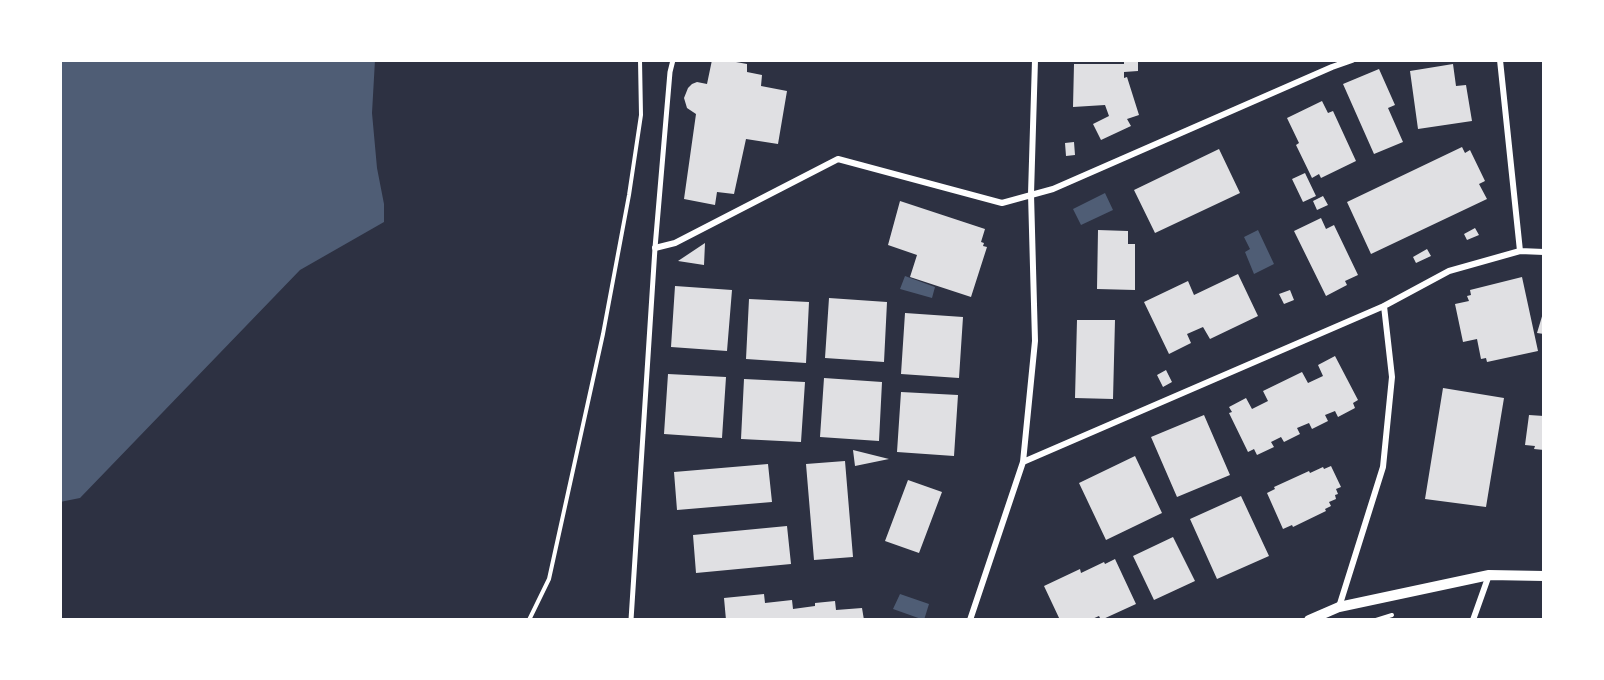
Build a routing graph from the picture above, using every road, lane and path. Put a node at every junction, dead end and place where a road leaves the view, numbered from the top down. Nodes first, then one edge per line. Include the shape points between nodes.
1 (640, 60) edge
2 (673, 60) edge
3 (1035, 60) edge
4 (1352, 60) edge
5 (1500, 60) edge
6 (1031, 194) junction
7 (655, 248) junction
8 (1520, 251) junction
9 (1544, 252) edge
10 (1384, 306) junction
11 (1023, 462) junction
12 (1489, 574) junction
13 (1544, 576) edge
14 (1339, 607) junction
15 (1398, 614) dead end
16 (529, 620) edge
17 (631, 620) edge
18 (970, 620) edge
19 (1309, 620) edge
20 (1376, 620) edge
21 (1473, 620) edge

1 - 16 path via 641,115 603,334 549,579
2 - 7 street
3 - 6 street
4 - 6 street via 1053,189
5 - 8 street
6 - 7 street via 1002,203 838,159 675,243
6 - 11 street via 1035,341
7 - 17 street
8 - 9 street
8 - 10 street via 1449,271
10 - 11 street
10 - 14 street via 1392,377 1383,467
11 - 18 street
12 - 13 street
12 - 14 street
12 - 21 street
14 - 19 street
15 - 20 path

